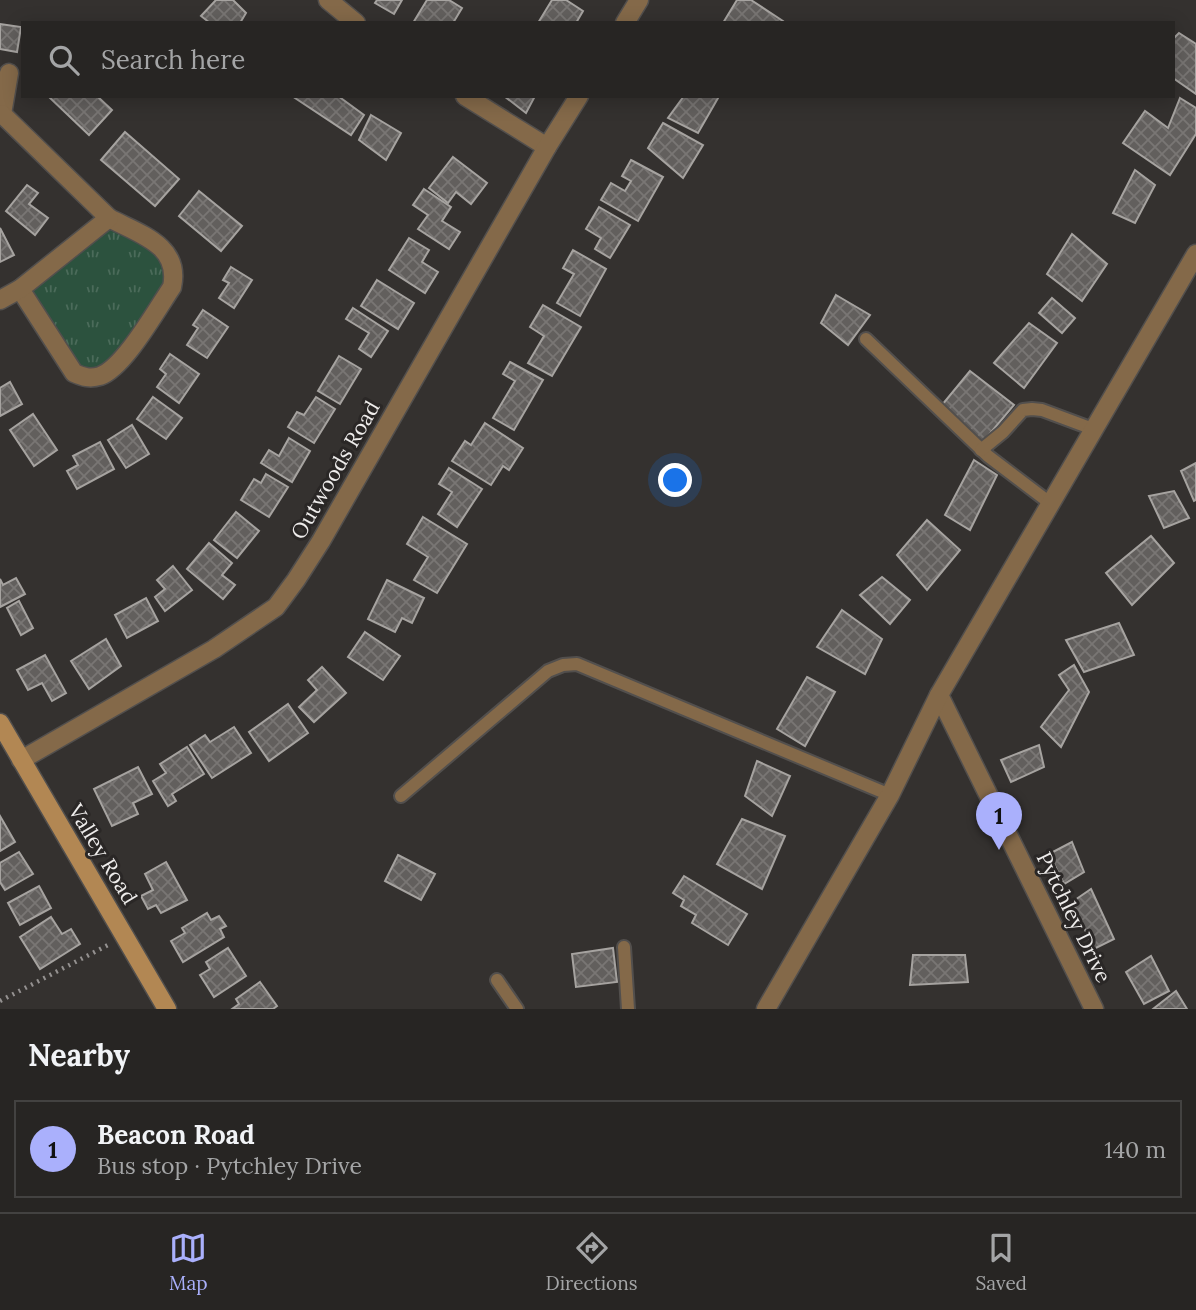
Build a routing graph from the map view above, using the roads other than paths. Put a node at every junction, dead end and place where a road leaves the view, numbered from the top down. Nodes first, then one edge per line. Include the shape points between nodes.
1 (328, 0) edge
2 (639, 0) edge
3 (354, 21) edge
4 (626, 21) edge
5 (9, 73) dead end
6 (468, 98) edge
7 (578, 98) edge
8 (1, 114) edge
9 (547, 147) junction
10 (109, 218) junction
11 (1196, 254) edge
12 (20, 289) junction
13 (0, 300) edge
14 (866, 339) dead end
15 (1093, 429) junction
16 (981, 450) junction
17 (1050, 503) junction
18 (939, 695) junction
19 (0, 723) edge
20 (21, 760) junction
21 (890, 795) junction
22 (401, 796) dead end
23 (624, 947) dead end
24 (497, 980) dead end
25 (167, 1009) edge
26 (517, 1009) edge
27 (628, 1009) edge
28 (766, 1009) edge
29 (1094, 1009) edge

1 - 3 street
2 - 4 street
5 - 8 street
6 - 9 street
7 - 9 street, Outwoods Road
8 - 10 street
9 - 20 street, Outwoods Road via 321,541 276,607 214,649
10 - 12 street
10 - 12 street via 159,244 168,254 174,276 172,287 114,368 87,378 74,373
11 - 15 street
12 - 13 street
14 - 16 lane
15 - 16 lane via 1032,408 1023,410
15 - 17 street
16 - 17 lane
17 - 18 street
18 - 21 street
18 - 29 street, Pytchley Drive
19 - 20 street, Valley Road
20 - 25 street, Valley Road
21 - 22 lane via 577,664 548,671
21 - 28 street
23 - 27 lane
24 - 26 lane

